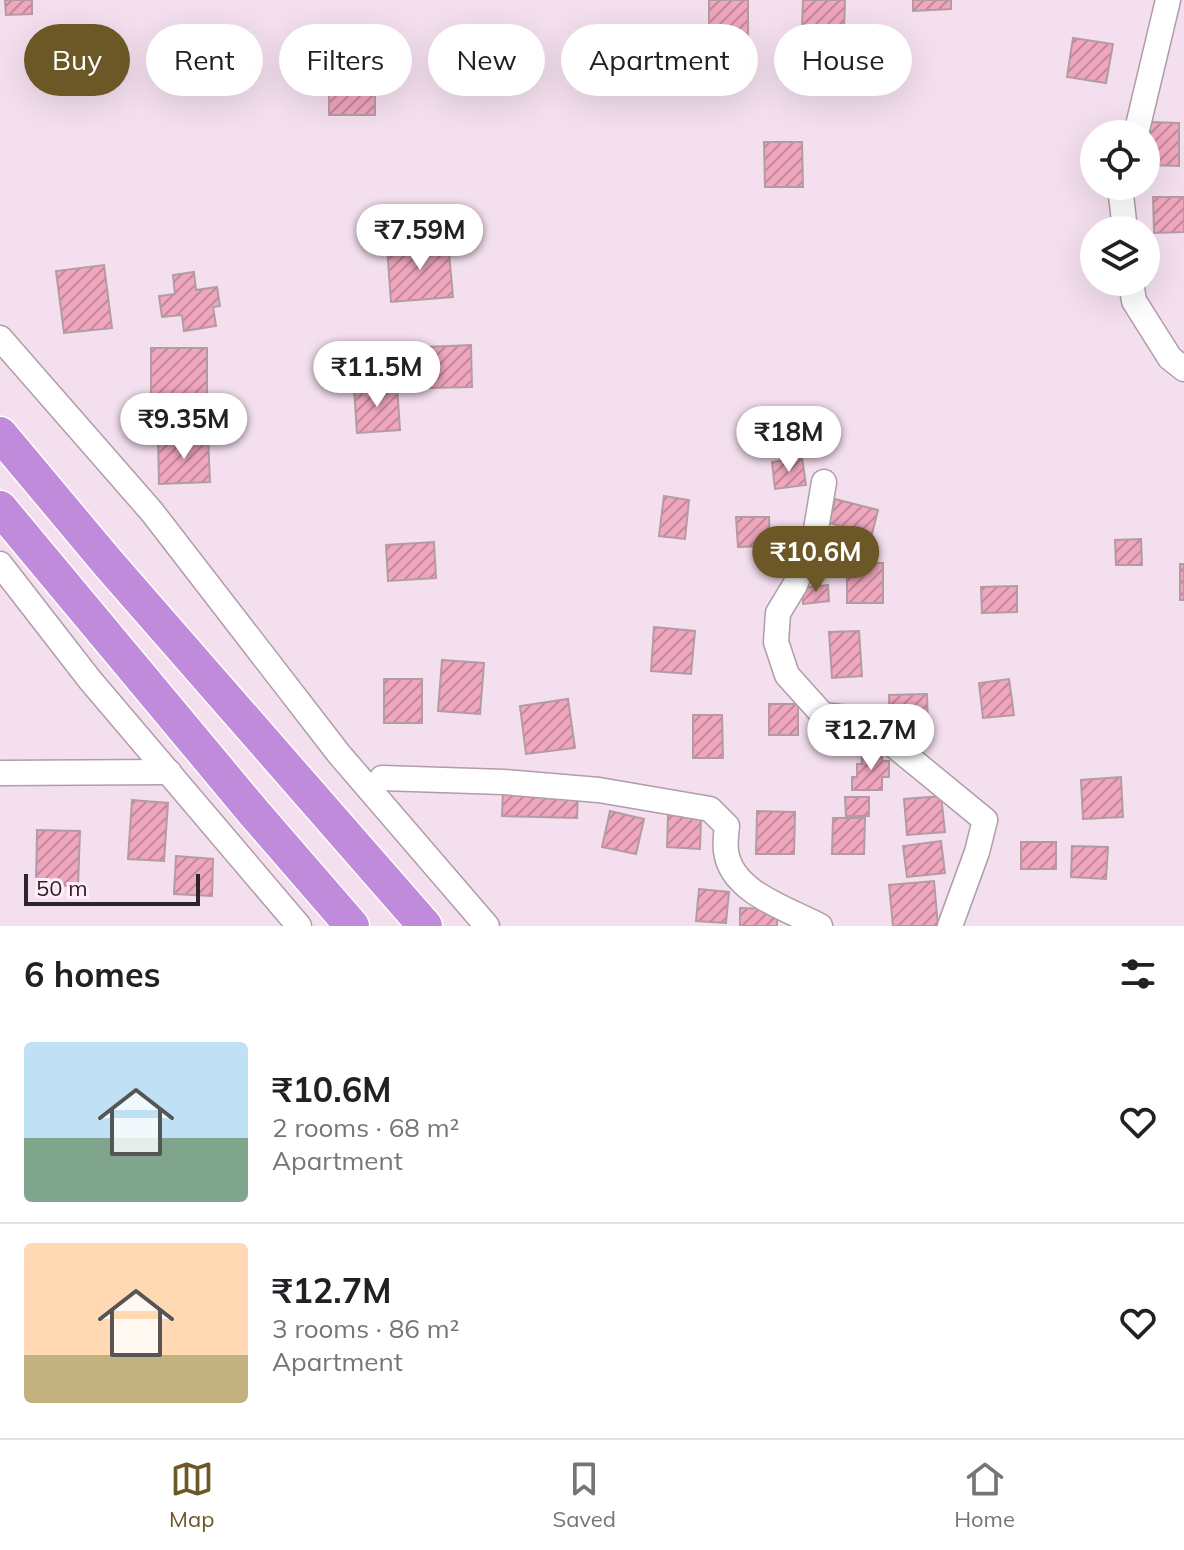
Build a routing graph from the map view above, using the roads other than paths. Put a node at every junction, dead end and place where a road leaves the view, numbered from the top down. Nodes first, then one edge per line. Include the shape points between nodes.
1 (1168, 0) edge
2 (1139, 120) edge
3 (1133, 296) edge
4 (0, 338) edge
5 (1184, 369) edge
6 (0, 434) edge
7 (824, 482) dead end
8 (0, 508) edge
9 (0, 564) edge
10 (169, 772) junction
11 (0, 773) edge
12 (382, 778) dead end
13 (299, 926) edge
14 (352, 926) edge
15 (425, 926) edge
16 (487, 926) edge
17 (820, 926) edge
18 (950, 926) edge

1 - 2 street
3 - 5 street via 1170,358
4 - 16 street via 152,512 339,754
6 - 15 highway
7 - 18 street via 815,535 778,613 776,642 787,675 823,715 863,720 985,820
8 - 14 highway
9 - 10 street
10 - 11 street
10 - 13 street
12 - 17 street via 599,790 710,809 727,826 726,853 748,888

